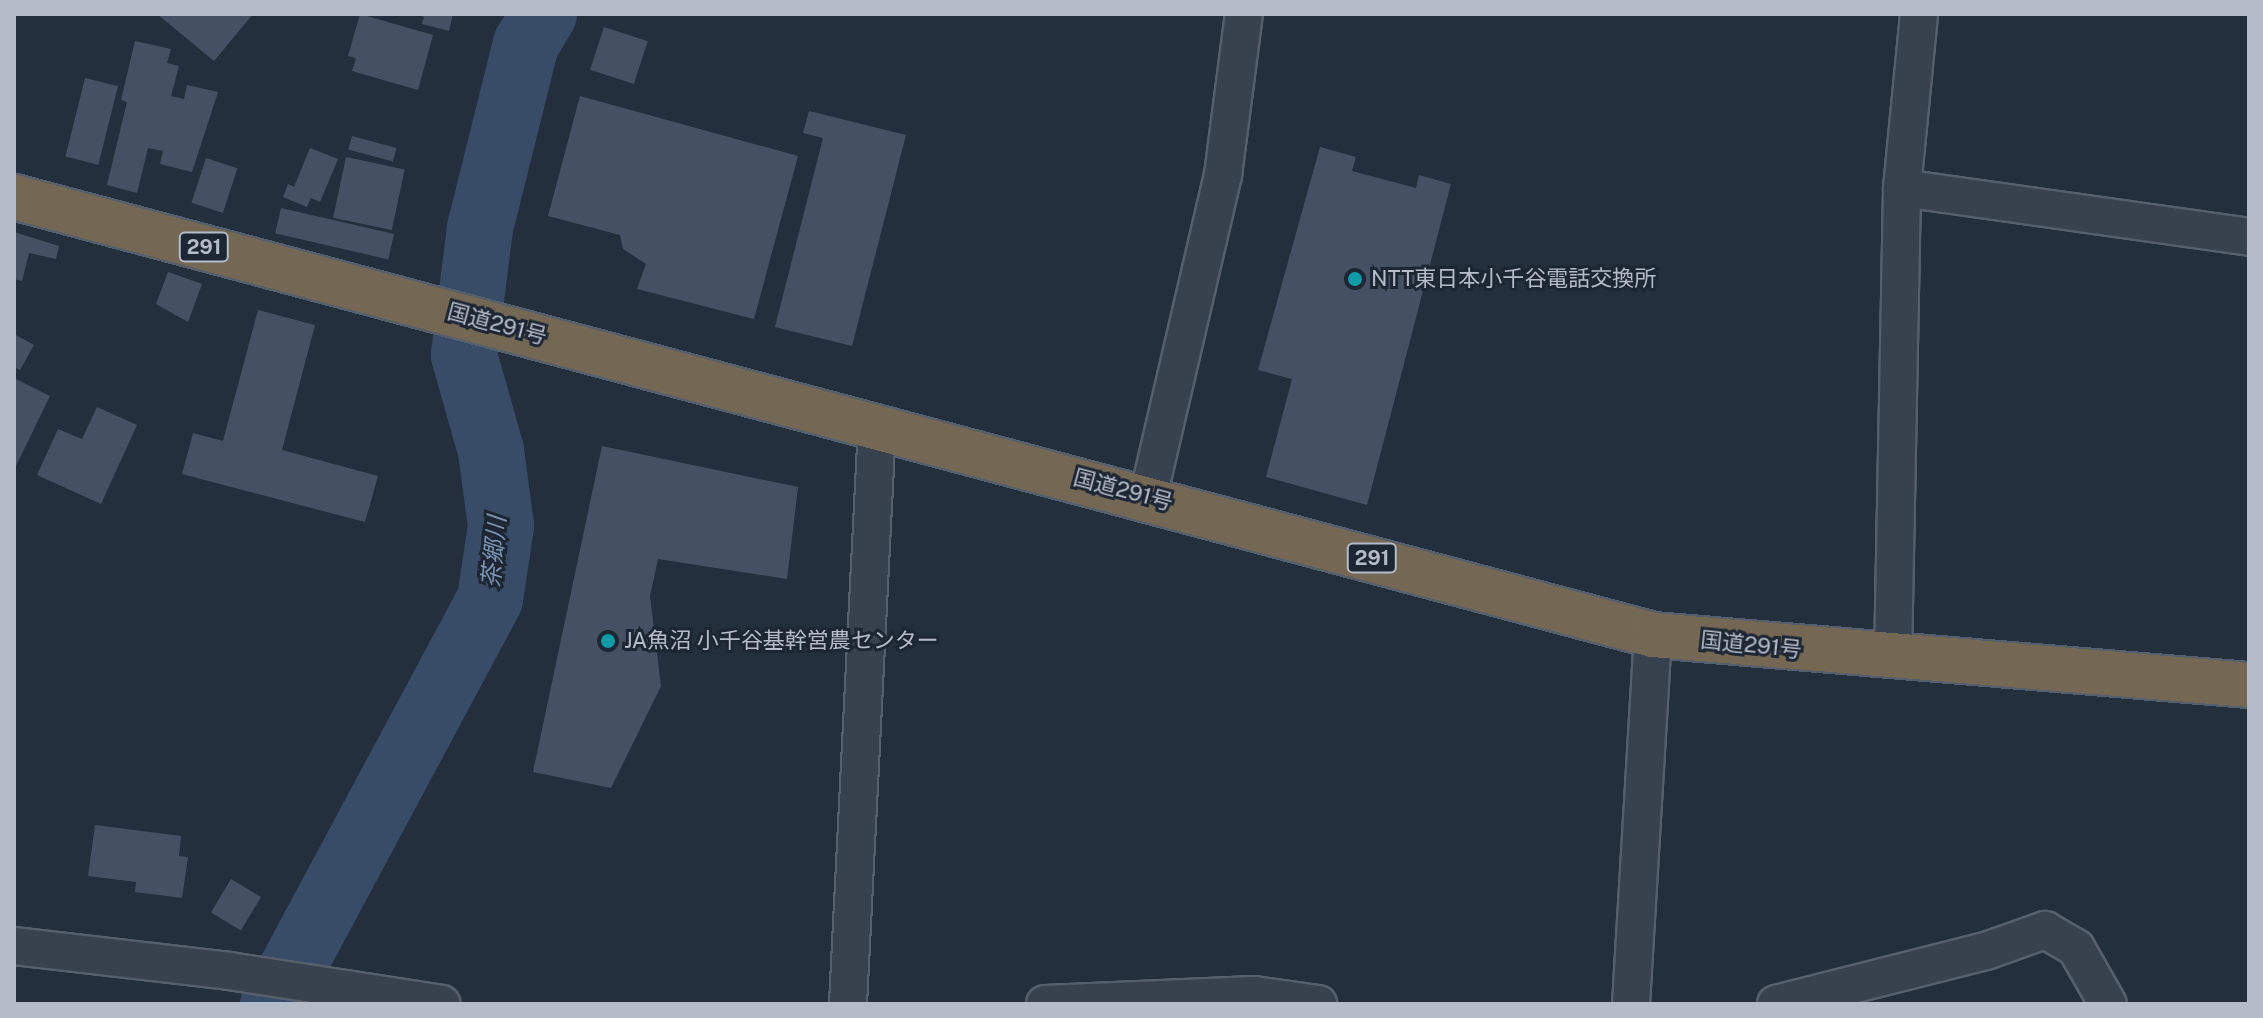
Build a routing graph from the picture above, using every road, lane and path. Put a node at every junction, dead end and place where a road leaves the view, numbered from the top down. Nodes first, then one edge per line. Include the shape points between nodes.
1 (1244, 14) edge
2 (1919, 14) edge
3 (1902, 188) junction
4 (14, 197) edge
5 (2249, 237) edge
6 (877, 425) junction
7 (1148, 497) junction
8 (1653, 635) junction
9 (1893, 659) junction
10 (2249, 685) edge
11 (14, 946) edge
12 (1254, 1000) edge
13 (441, 1004) edge
14 (848, 1004) edge
15 (1045, 1004) edge
16 (1318, 1004) edge
17 (1631, 1004) edge
18 (1776, 1004) edge
19 (2108, 1004) edge

1 - 7 street via 1223,175
2 - 3 street
3 - 5 street
3 - 9 street
4 - 6 highway, 国道291号 / 291
6 - 7 highway, 国道291号 / 291
6 - 14 street
7 - 8 highway, 国道291号 / 291
8 - 9 highway, 国道291号 / 291
8 - 17 street
9 - 10 highway, 国道291号 / 291
11 - 13 street via 321,983
12 - 15 street
12 - 16 street
18 - 19 street via 1986,951 2045,930 2076,948

